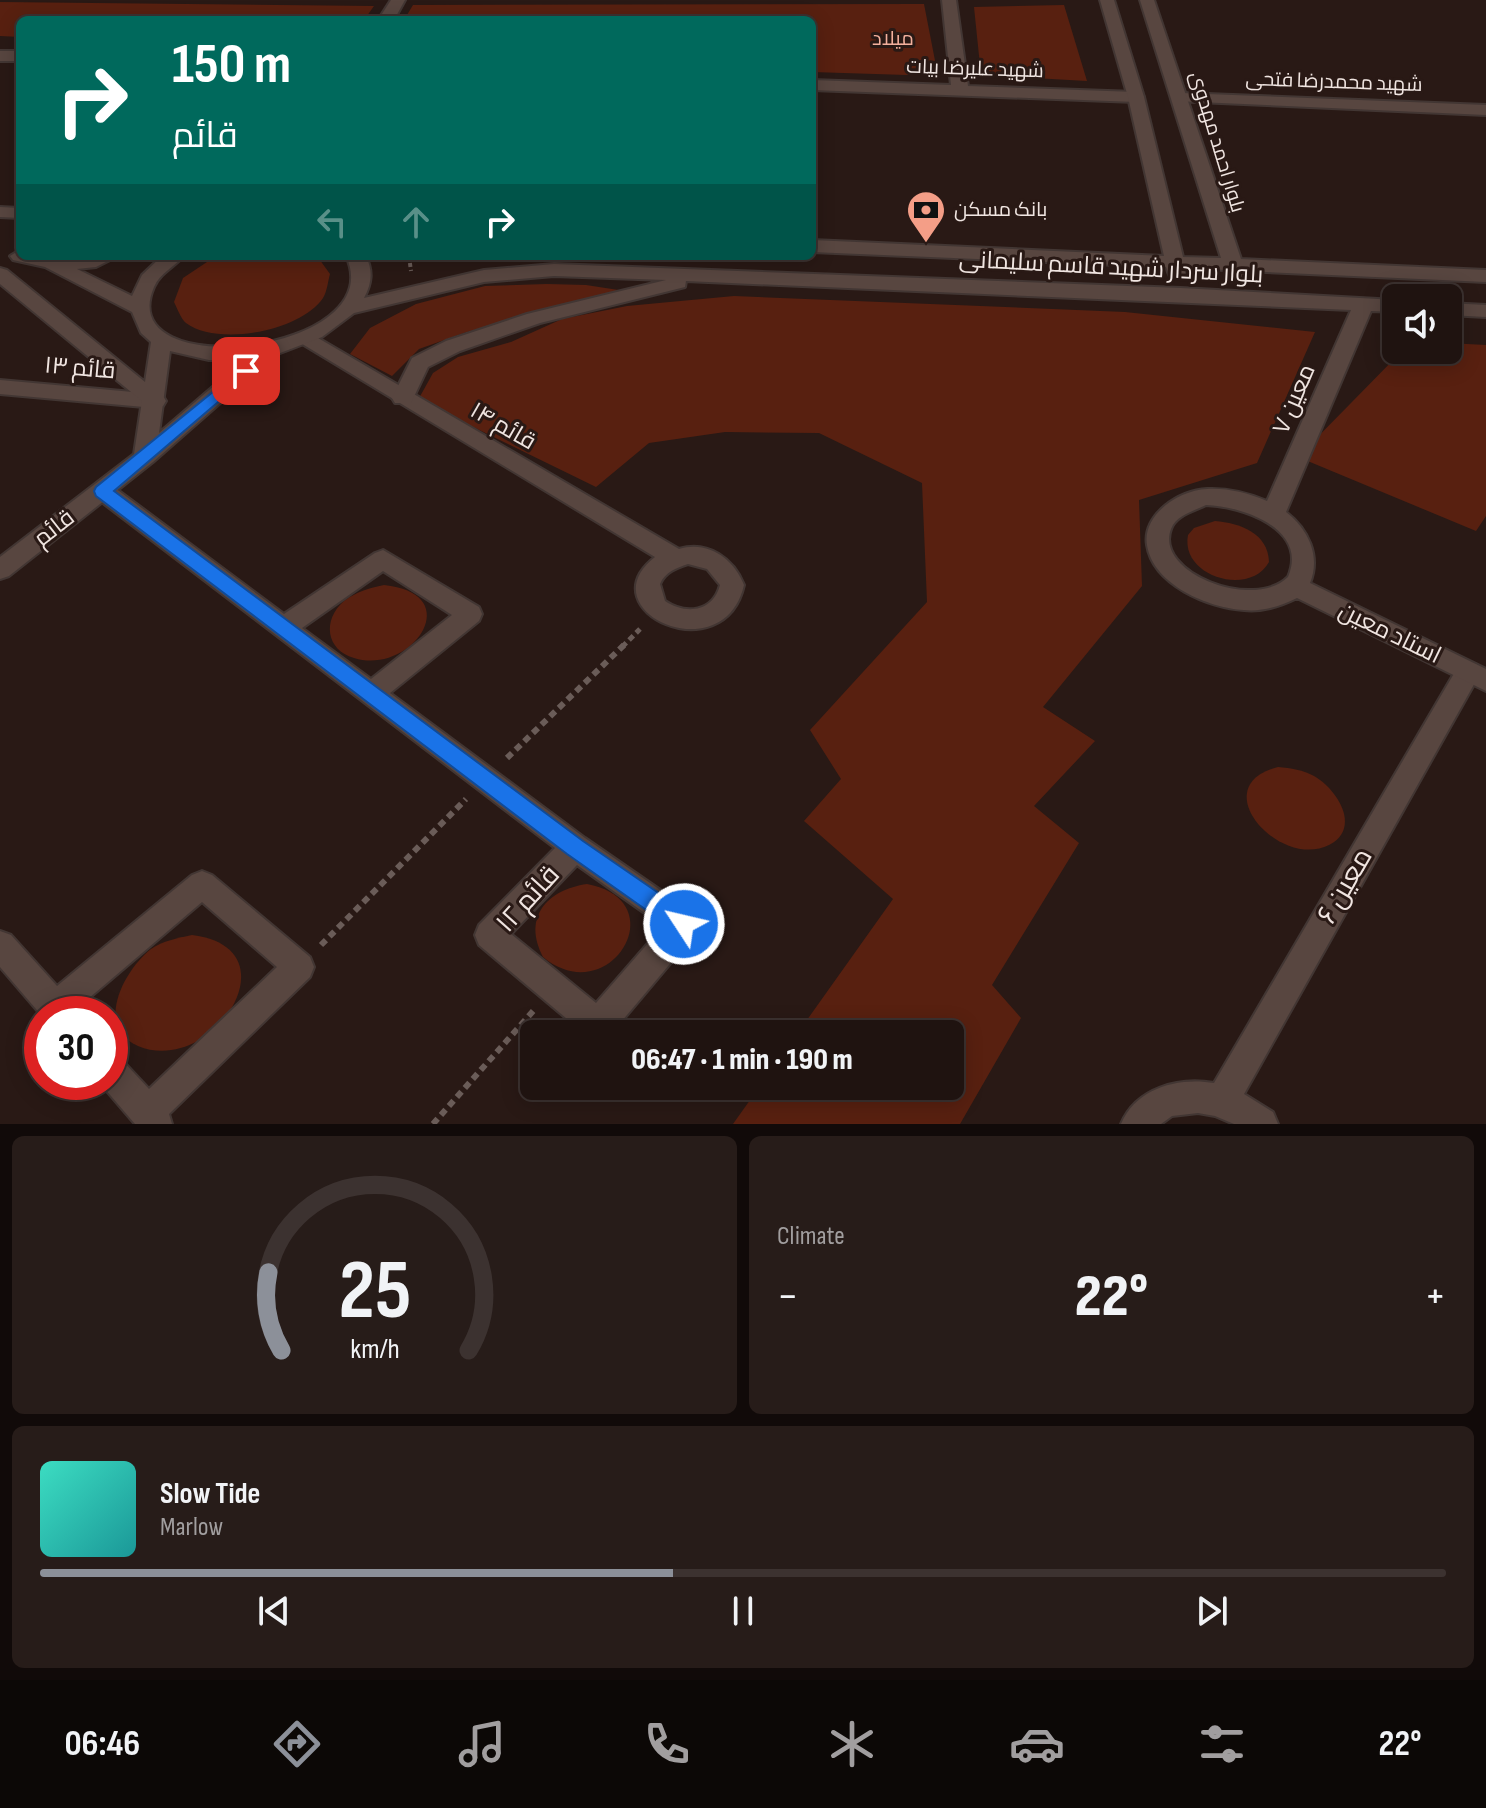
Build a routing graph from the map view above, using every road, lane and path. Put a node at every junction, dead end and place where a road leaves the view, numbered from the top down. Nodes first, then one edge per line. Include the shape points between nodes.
1 (949, 0) edge
2 (1107, 0) edge
3 (1147, 0) edge
4 (816, 85) edge
5 (960, 90) junction
6 (1136, 97) junction
7 (1181, 98) junction
8 (1486, 110) edge
9 (816, 246) edge
10 (38, 260) edge
11 (97, 260) edge
12 (169, 260) edge
13 (357, 260) edge
14 (1174, 260) junction
15 (51, 263) junction
16 (1232, 263) junction
17 (0, 274) edge
18 (711, 275) junction
19 (1486, 276) edge
20 (1181, 294) junction
21 (1244, 298) junction
22 (1363, 305) junction
23 (1382, 306) edge
24 (139, 308) junction
25 (348, 308) junction
26 (1462, 310) edge
27 (1486, 311) edge
28 (306, 337) junction
29 (161, 340) junction
30 (268, 350) junction
31 (0, 387) edge
32 (403, 398) junction
33 (155, 401) junction
34 (145, 457) junction
35 (103, 491) junction
36 (1273, 514) junction
37 (674, 557) junction
38 (0, 570) edge
39 (1295, 586) junction
40 (658, 611) junction
41 (283, 628) junction
42 (1477, 676) edge
43 (371, 694) junction
44 (485, 780) junction
45 (575, 847) junction
46 (0, 945) edge
47 (299, 967) junction
48 (553, 988) junction
49 (46, 996) edge
50 (74, 996) edge
51 (128, 1091) edge
52 (1222, 1100) junction
53 (152, 1118) edge
54 (433, 1124) edge
55 (1138, 1124) edge
56 (1261, 1124) edge

1 - 5 main road
2 - 6 main road
3 - 7 main road, بلوار احمد مهدوی
4 - 5 main road, شهید علیرضا بیات
5 - 6 main road, شهید علیرضا بیات
6 - 14 main road
7 - 8 main road, شهید محمدرضا فتحی
7 - 16 main road, بلوار احمد مهدوی
9 - 14 main road, بلوار سردار شهید قاسم سلیمانی
10 - 15 main road
11 - 15 main road
12 - 24 main road via 151,276
13 - 25 main road via 360,285
14 - 16 main road, بلوار سردار شهید قاسم سلیمانی
14 - 20 main road
15 - 24 main road
16 - 19 main road, بلوار سردار شهید قاسم سلیمانی
16 - 21 main road, بلوار احمد مهدوی
17 - 33 main road
18 - 20 main road, بلوار سردار شهید قاسم سلیمانی
18 - 25 main road, بلوار سردار شهید قاسم سلیمانی via 522,271 455,281
18 - 32 main road via 534,318 453,346 419,363
20 - 21 main road, بلوار سردار شهید قاسم سلیمانی
21 - 22 main road, بلوار سردار شهید قاسم سلیمانی
22 - 23 main road, بلوار سردار شهید قاسم سلیمانی
22 - 36 main road, معین ۷
24 - 29 main road via 148,329
25 - 28 main road
26 - 27 main road
28 - 30 main road
28 - 32 main road, قائم ۱۴
29 - 30 main road via 190,352
29 - 33 main road
30 - 34 main road, قائم
31 - 33 main road, قائم ۱۳
32 - 37 main road, قائم ۱۴
33 - 34 main road
34 - 35 main road, قائم
35 - 38 main road, قائم
35 - 41 main road, قائم ۱۲
36 - 39 main road via 1289,526 1305,558
36 - 39 main road via 1239,500 1203,497 1182,502 1158,527 1158,545 1181,579 1229,600 1255,602
37 - 40 main road via 652,571 647,581 650,602
37 - 40 main road via 701,556 723,567 732,585 730,596 714,613 700,618
39 - 42 main road, استاد معین
40 - 44 path
41 - 43 main road, قائم ۱۲
41 - 43 main road via 383,559 470,614
42 - 52 main road, معین ۶
43 - 44 main road, قائم ۱۲
44 - 45 main road, قائم ۱۲
44 - 47 path
45 - 48 main road, قائم ۱۲ via 490,935
45 - 48 main road, قائم ۱۲ via 684,924 598,1025
46 - 49 main road
47 - 50 main road via 202,884
47 - 53 main road
48 - 54 path
51 - 53 main road
52 - 55 main road via 1168,1100
52 - 56 main road

